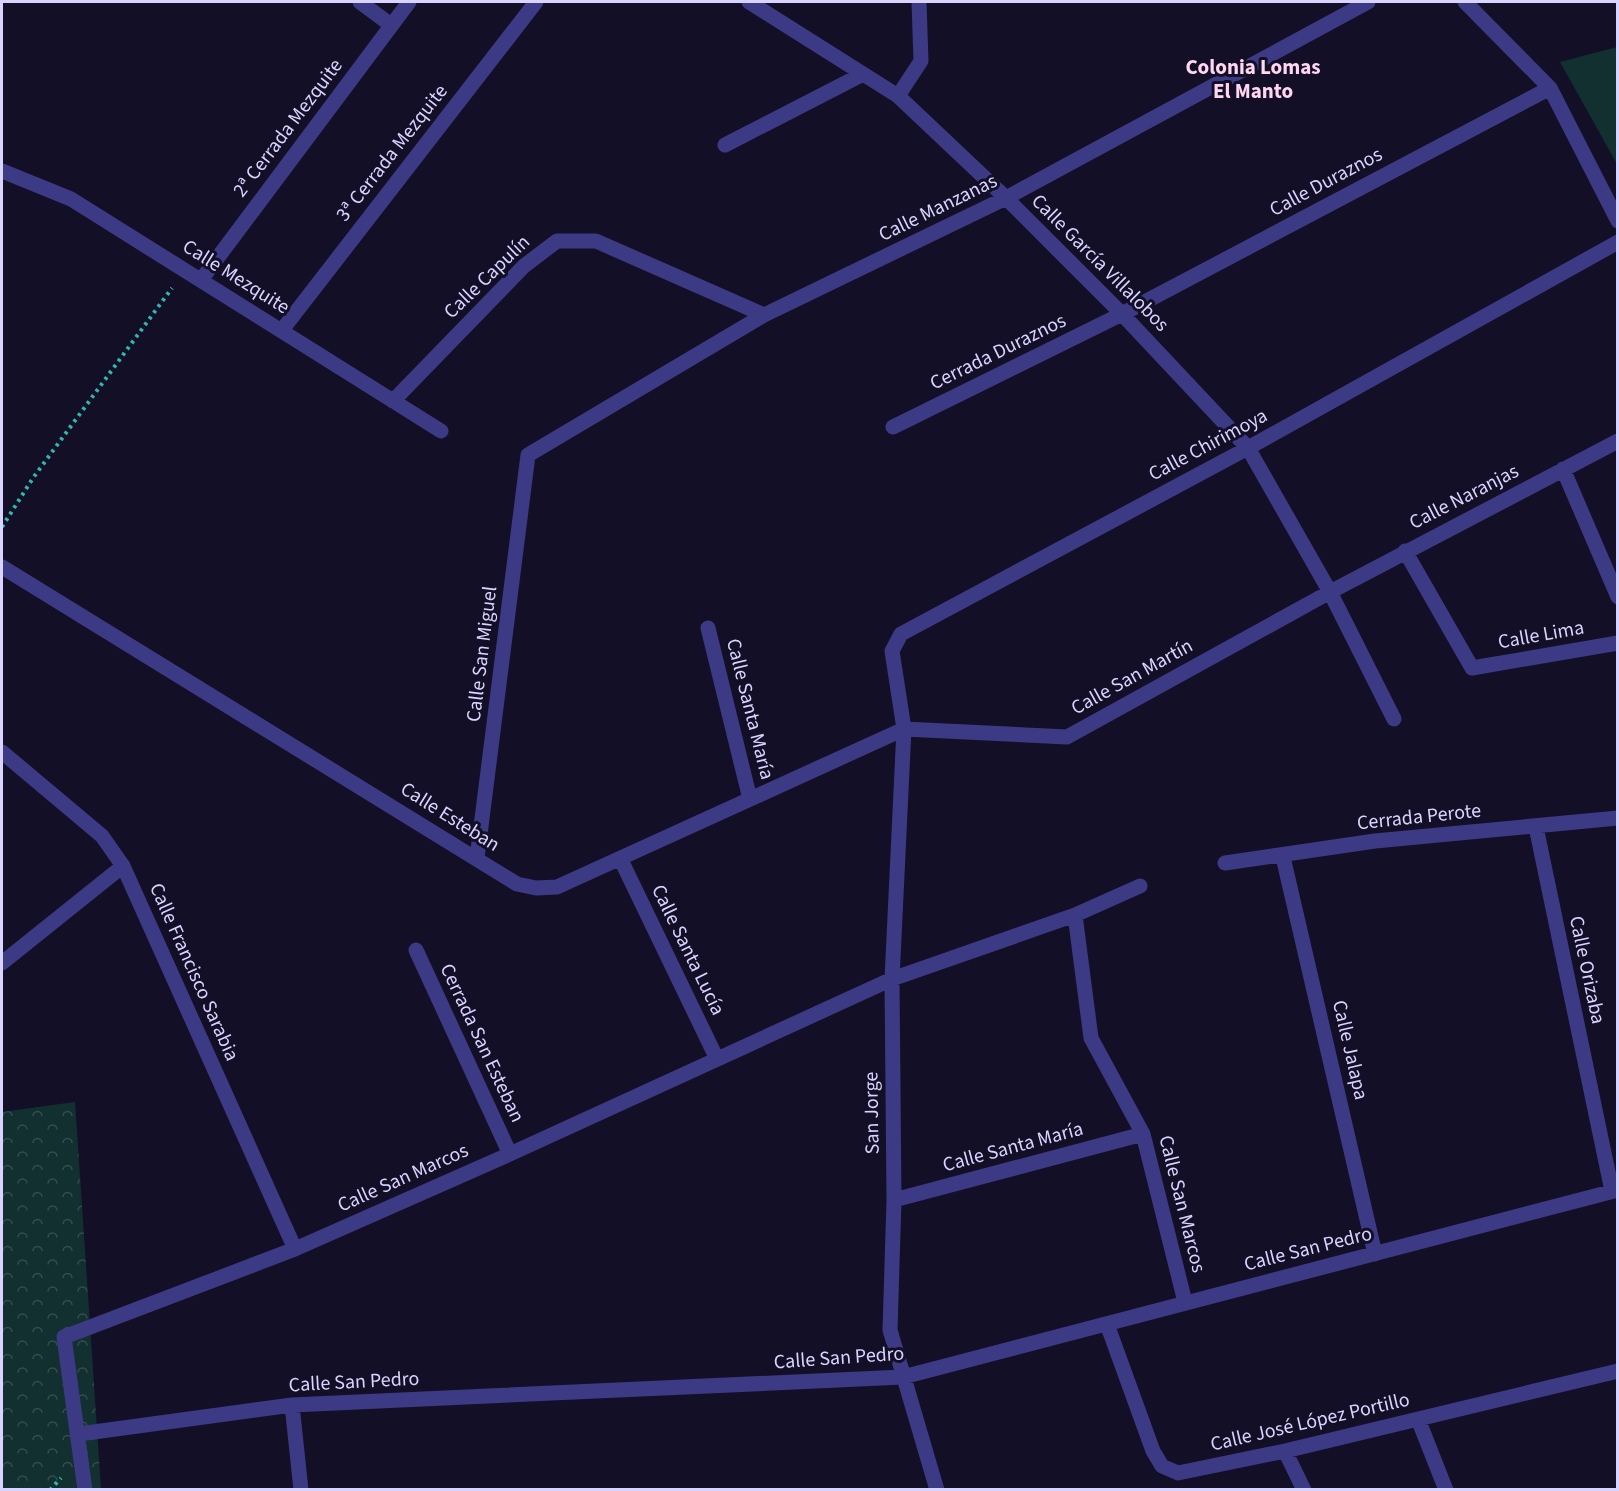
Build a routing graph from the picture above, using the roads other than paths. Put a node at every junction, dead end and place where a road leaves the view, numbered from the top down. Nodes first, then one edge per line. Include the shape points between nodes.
1 (360, 2) edge
2 (409, 2) edge
3 (536, 2) edge
4 (748, 2) edge
5 (919, 2) edge
6 (1368, 2) edge
7 (1465, 2) edge
8 (391, 25) junction
9 (862, 74) junction
10 (1550, 88) junction
11 (898, 96) junction
12 (725, 145) dead end
13 (2, 171) edge
14 (1006, 198) junction
15 (1617, 221) edge
16 (1617, 242) edge
17 (201, 280) junction
18 (1122, 314) junction
19 (764, 315) junction
20 (282, 330) junction
21 (393, 401) junction
22 (893, 427) dead end
23 (441, 431) dead end
24 (1617, 441) edge
25 (1248, 448) junction
26 (528, 455) joint
27 (1563, 470) junction
28 (1405, 551) junction
29 (2, 567) edge
30 (1330, 591) junction
31 (1617, 597) edge
32 (708, 628) dead end
33 (1617, 643) edge
34 (1394, 719) dead end
35 (904, 729) junction
36 (2, 752) edge
37 (750, 799) junction
38 (1617, 818) edge
39 (1536, 827) junction
40 (1283, 856) junction
41 (477, 858) junction
42 (621, 860) junction
43 (1225, 863) dead end
44 (123, 866) junction
45 (1140, 886) dead end
46 (1075, 915) junction
47 (416, 950) dead end
48 (2, 963) edge
49 (892, 979) junction
50 (716, 1057) junction
51 (1143, 1134) junction
52 (510, 1154) junction
53 (1615, 1190) edge
54 (894, 1200) junction
55 (295, 1249) junction
56 (1375, 1254) junction
57 (1185, 1302) junction
58 (1107, 1324) junction
59 (1617, 1371) edge
60 (903, 1377) junction
61 (292, 1406) junction
62 (1418, 1419) junction
63 (79, 1434) junction
64 (1285, 1450) junction
65 (86, 1490) edge
66 (301, 1490) edge
67 (937, 1490) edge
68 (1304, 1490) edge
69 (1446, 1490) edge

1 - 8 street
2 - 8 street, 2ª Cerrada Mezquite
3 - 20 street, 3ª Cerrada Mezquite
4 - 9 street, Calle García Villalobos
5 - 11 street via 921,61
6 - 14 street, Calle Manzanas
7 - 10 street
8 - 17 street, 2ª Cerrada Mezquite
9 - 11 street, Calle García Villalobos
9 - 12 street
10 - 15 street
10 - 18 street, Calle Duraznos
11 - 14 street, Calle García Villalobos
13 - 17 street, Calle Mezquite via 71,199
14 - 18 street, Calle García Villalobos
14 - 19 street, Calle Manzanas
16 - 25 street, Calle Chirimoya
17 - 20 street, Calle Mezquite
18 - 22 street, Cerrada Duraznos
18 - 25 street, Calle García Villalobos
19 - 21 street, Calle Capulín via 596,241 557,241 524,266
19 - 26 street, Calle Manzanas
20 - 21 street, Calle Mezquite
21 - 23 street, Calle Mezquite
24 - 27 street, Calle Naranjas
25 - 30 street, Calle García Villalobos
25 - 35 street, Calle Chirimoya via 901,634 892,651
26 - 41 street, Calle San Miguel
27 - 28 street, Calle Naranjas
27 - 31 street
28 - 30 street, Calle Naranjas
28 - 33 street, Calle Lima via 1472,668
29 - 41 street, Calle Esteban
30 - 34 street, Calle García Villalobos
30 - 35 street, Calle San Martín via 1067,737
32 - 37 street, Calle Santa María
35 - 37 street, Calle Esteban
35 - 49 street, San Jorge
36 - 44 street, Calle Francisco Sarabia via 102,836
37 - 42 street, Calle Esteban
38 - 39 street, Cerrada Perote
39 - 40 street, Cerrada Perote via 1375,841
39 - 53 street, Calle Orizaba
40 - 43 street, Cerrada Perote
40 - 56 street, Calle Jalapa
41 - 42 street, Calle Esteban via 517,884 536,888 557,887
42 - 50 street, Calle Santa Lucía
44 - 48 street
44 - 55 street, Calle Francisco Sarabia
45 - 46 street
46 - 49 street
46 - 51 street, Calle San Marcos via 1091,1038
47 - 52 street, Cerrada San Esteban
49 - 50 street, Calle San Marcos
49 - 54 street, San Jorge
50 - 52 street, Calle San Marcos
51 - 54 street, Calle Santa María
51 - 57 street, Calle San Marcos
52 - 55 street, Calle San Marcos
53 - 56 street, Calle San Pedro
54 - 60 street, San Jorge via 890,1330
55 - 63 street, Calle San Marcos via 64,1337
56 - 57 street, Calle San Pedro
57 - 58 street, Calle San Pedro
58 - 60 street, Calle San Pedro
58 - 64 street, Calle José López Portillo via 1162,1466 1178,1473
59 - 62 street, Calle José López Portillo
60 - 61 street, Calle San Pedro
60 - 67 street, San Jorge
61 - 63 street, Calle San Pedro
61 - 66 street
62 - 64 street, Calle José López Portillo
62 - 69 street
63 - 65 street, Calle San Marcos
64 - 68 street

